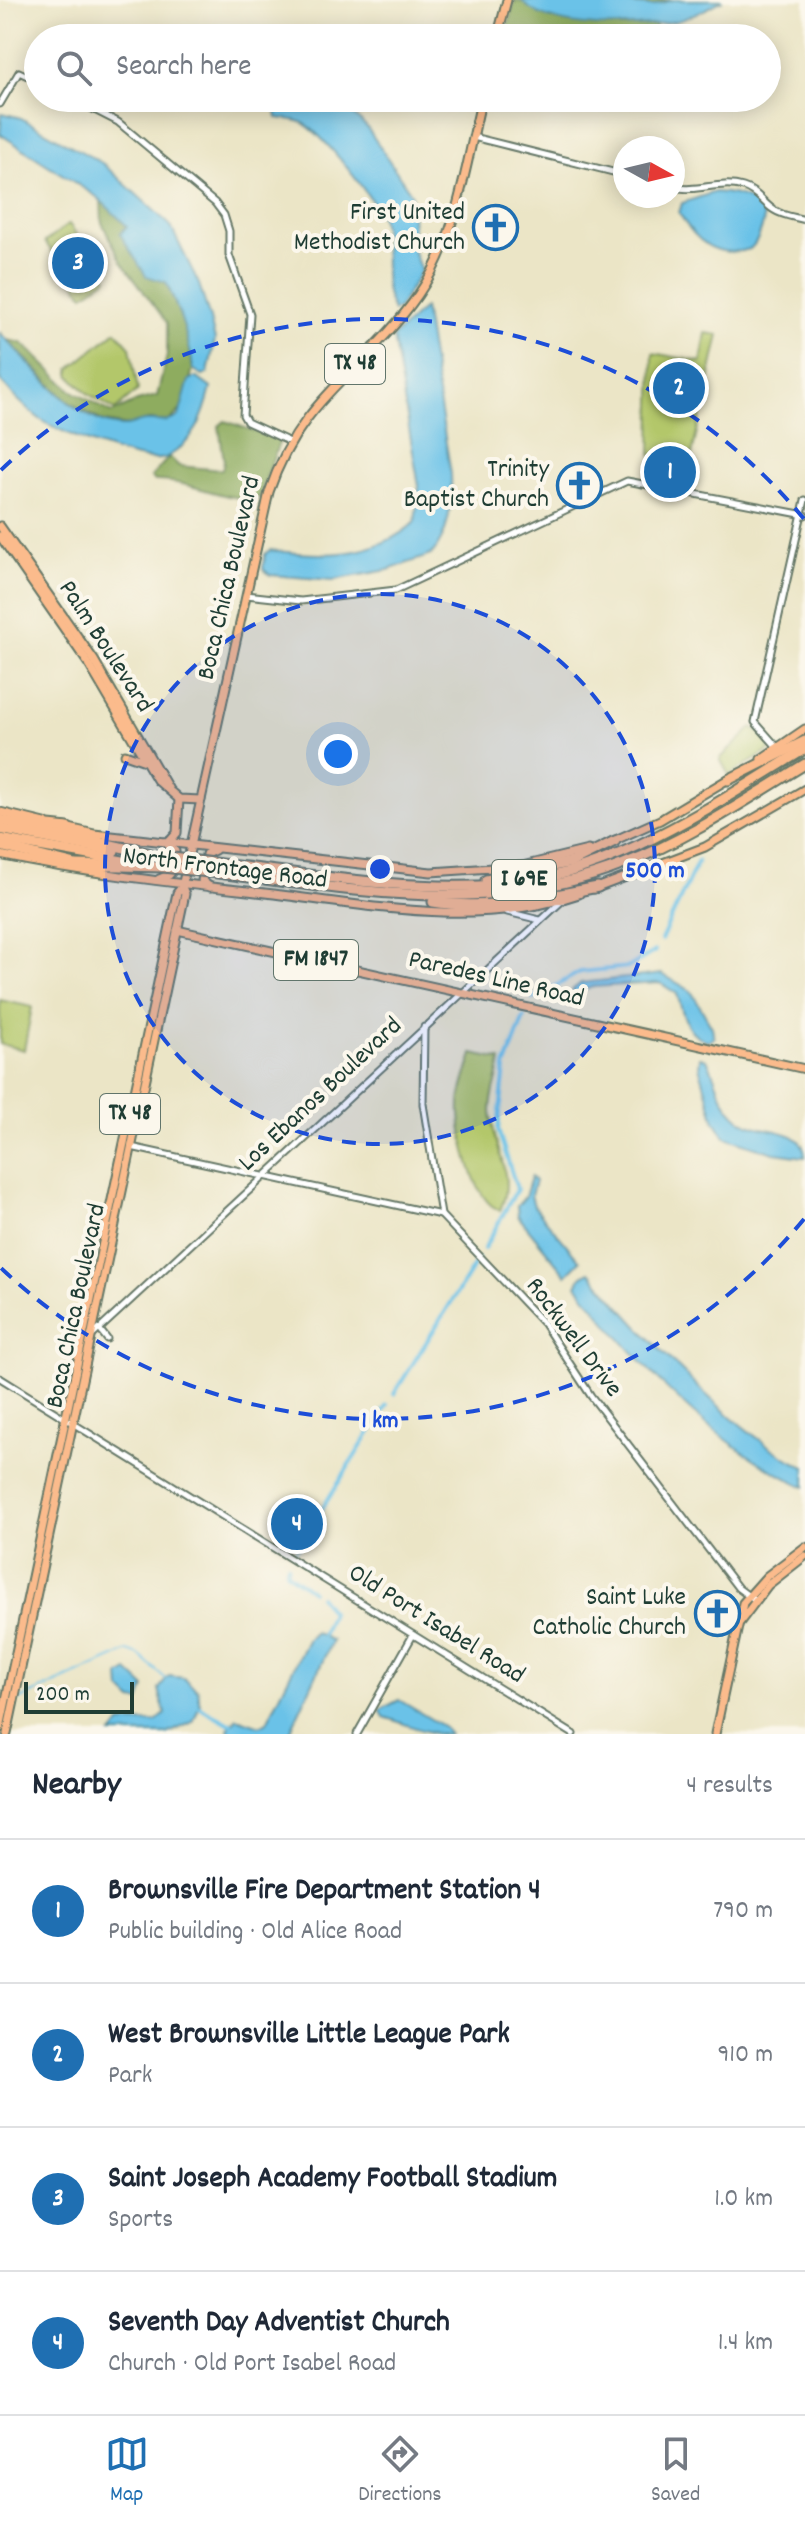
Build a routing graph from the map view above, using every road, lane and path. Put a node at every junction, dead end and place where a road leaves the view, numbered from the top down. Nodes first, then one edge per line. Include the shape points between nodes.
1 (507, 0) edge
2 (501, 24) edge
3 (24, 74) edge
4 (0, 104) edge
5 (98, 112) edge
6 (478, 112) edge
7 (472, 137) junction
8 (613, 172) edge
9 (685, 189) edge
10 (805, 220) edge
11 (290, 442) junction
12 (805, 500) edge
13 (803, 515) edge
14 (0, 526) edge
15 (0, 536) edge
16 (245, 595) junction
17 (805, 729) edge
18 (805, 741) edge
19 (778, 748) junction
20 (805, 749) edge
21 (125, 754) dead end
22 (145, 761) junction
23 (805, 764) edge
24 (728, 780) junction
25 (805, 789) edge
26 (171, 794) junction
27 (179, 799) junction
28 (201, 800) junction
29 (0, 817) edge
30 (68, 828) joint
31 (0, 829) edge
32 (0, 839) edge
33 (615, 841) junction
34 (167, 842) junction
35 (191, 845) junction
36 (221, 849) junction
37 (0, 850) edge
38 (164, 862) junction
39 (56, 866) joint
40 (211, 867) junction
41 (149, 880) junction
42 (183, 886) junction
43 (432, 886) junction
44 (211, 887) junction
45 (598, 887) junction
46 (359, 890) junction
47 (564, 899) junction
48 (498, 910) junction
49 (541, 920) junction
50 (177, 930) junction
51 (461, 993) junction
52 (424, 1027) junction
53 (805, 1069) edge
54 (127, 1149) junction
55 (263, 1176) junction
56 (441, 1215) junction
57 (97, 1326) junction
58 (107, 1339) dead end
59 (0, 1378) edge
60 (69, 1421) junction
61 (805, 1547) edge
62 (805, 1556) edge
63 (752, 1597) junction
64 (413, 1635) junction
65 (0, 1728) edge
66 (7, 1734) edge
67 (357, 1734) edge
68 (573, 1734) edge
69 (715, 1734) edge

1 - 2 main road
3 - 4 street via 19,72
5 - 11 street via 118,122 220,208 229,231 229,255 250,314 243,415 247,422
6 - 7 main road, Boca Chica Boulevard / TX 48
7 - 8 street
7 - 11 main road, Boca Chica Boulevard / TX 48 via 445,241 426,283 400,319 317,403
9 - 10 street via 739,186 777,212
11 - 16 main road, Boca Chica Boulevard / TX 48 via 269,492
12 - 13 street
13 - 16 street via 627,481 396,590 301,601
13 - 19 street via 755,722
14 - 26 main road, Palm Boulevard via 94,660
15 - 22 main road, Palm Boulevard via 88,663
16 - 28 main road, Boca Chica Boulevard / TX 48
17 - 19 main road
18 - 24 highway
19 - 24 main road
20 - 43 highway, I 69E via 687,820 603,859 499,885
21 - 22 main road
22 - 26 main road, Palm Boulevard
23 - 46 highway, I 69E via 656,851 574,881 480,897
24 - 33 main road
25 - 45 main road, North Frontage Road via 705,847
26 - 27 main road, Palm Boulevard
27 - 28 main road, Palm Boulevard
27 - 34 main road via 177,833
28 - 35 main road, Boca Chica Boulevard / TX 48
29 - 30 highway
29 - 38 highway
30 - 34 main road
31 - 38 highway, I 69E
32 - 38 highway, I 69E via 59,852
33 - 36 main road via 546,862 458,872 395,870
33 - 43 highway via 547,869
34 - 35 main road
34 - 41 main road via 175,851 175,868 166,878
35 - 36 main road
35 - 42 main road, Boca Chica Boulevard / TX 48
36 - 44 main road via 209,852 204,860 202,881
37 - 38 highway via 18,849 76,865
37 - 39 highway
38 - 40 highway, I 69E, bridge
39 - 41 main road, North Frontage Road
40 - 43 highway, I 69E
40 - 46 highway, I 69E
41 - 42 main road, North Frontage Road
42 - 44 main road, North Frontage Road
42 - 50 main road, Boca Chica Boulevard / TX 48
42 - 54 main road, Boca Chica Boulevard / TX 48 via 177,893 135,1089
44 - 48 main road, North Frontage Road via 423,912
45 - 46 highway via 474,906
45 - 47 main road, North Frontage Road
47 - 48 main road, North Frontage Road
47 - 49 street, Los Ebanos Boulevard
48 - 49 street
49 - 51 street, Los Ebanos Boulevard
50 - 51 main road, Paredes Line Road / FM 1847
50 - 54 main road, Boca Chica Boulevard / TX 48
51 - 52 street, Los Ebanos Boulevard
51 - 53 main road, Paredes Line Road / FM 1847
52 - 55 street, Los Ebanos Boulevard
52 - 56 street via 423,1104
54 - 55 street
54 - 57 main road, Boca Chica Boulevard / TX 48
54 - 60 main road, Boca Chica Boulevard / TX 48
55 - 56 street
55 - 57 street, Los Ebanos Boulevard
56 - 63 street, Rockwell Drive via 544,1324 651,1475 738,1588
57 - 58 street
57 - 60 main road, Boca Chica Boulevard / TX 48
59 - 60 street, Old Port Isabel Road
60 - 64 street, Old Port Isabel Road
60 - 65 main road, Boca Chica Boulevard / TX 48
60 - 66 main road, Boca Chica Boulevard / TX 48
61 - 63 main road
62 - 63 main road
63 - 69 main road via 739,1614
64 - 67 street
64 - 68 street, Old Port Isabel Road

